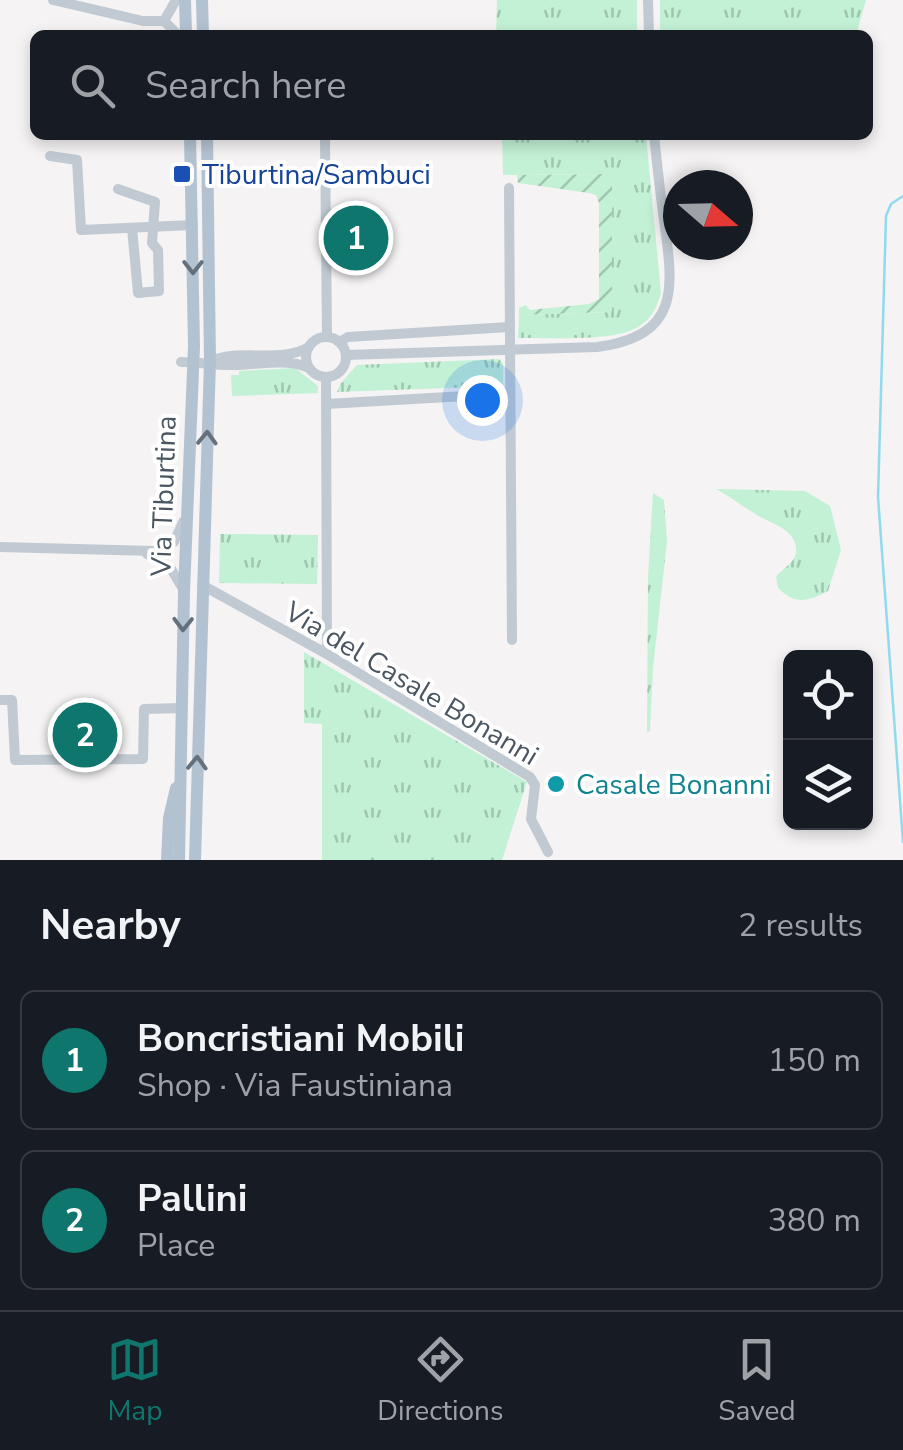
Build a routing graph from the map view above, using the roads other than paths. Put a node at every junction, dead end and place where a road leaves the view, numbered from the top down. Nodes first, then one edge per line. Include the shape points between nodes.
1 (53, 0) edge
2 (176, 0) edge
3 (184, 0) edge
4 (202, 0) edge
5 (648, 0) edge
6 (164, 21) junction
7 (173, 30) edge
8 (186, 30) edge
9 (204, 30) edge
10 (649, 30) edge
11 (190, 140) edge
12 (208, 140) edge
13 (325, 140) edge
14 (655, 140) edge
15 (50, 156) dead end
16 (509, 188) dead end
17 (118, 190) dead end
18 (193, 224) junction
19 (155, 227) junction
20 (132, 228) junction
21 (509, 327) junction
22 (327, 337) junction
23 (340, 342) junction
24 (309, 346) junction
25 (510, 348) junction
26 (346, 355) junction
27 (187, 362) junction
28 (210, 362) junction
29 (310, 368) junction
30 (326, 377) junction
31 (483, 395) dead end
32 (326, 404) junction
33 (188, 492) junction
34 (0, 547) edge
35 (141, 552) junction
36 (202, 585) junction
37 (184, 592) junction
38 (512, 640) dead end
39 (327, 654) junction
40 (0, 700) edge
41 (182, 708) junction
42 (181, 772) junction
43 (548, 852) dead end
44 (167, 860) edge
45 (179, 860) edge
46 (195, 860) edge

1 - 6 street
2 - 6 street
3 - 8 main road
4 - 9 main road
5 - 10 street
6 - 7 street
11 - 18 main road, Via Tiburtina
12 - 28 main road, Via Tiburtina
13 - 22 street
14 - 25 street via 672,271 662,313 642,333 617,344
15 - 20 street via 77,160 82,230
16 - 21 street
17 - 19 street via 154,202
18 - 19 street
18 -> 27 main road, Via Tiburtina
19 - 20 street
19 - 20 street via 159,291 138,293
21 - 23 street
21 - 25 street
22 - 23 street
22 - 24 street
23 - 26 street
24 - 28 street via 292,354
24 - 29 street
25 - 26 street
25 - 38 street
26 - 30 street via 340,371
27 - 28 street
27 - 33 main road, Via Tiburtina
28 - 29 street
36 -> 28 main road, Via Tiburtina
29 - 30 street
30 - 32 street
31 - 32 street
32 - 39 street
33 - 35 street via 177,539
33 - 37 main road, Via Tiburtina
34 - 35 street
35 - 37 street via 170,566
36 - 39 street, Via del Casale Bonanni
46 -> 36 main road, Via Tiburtina
37 -> 41 main road, Via Tiburtina
39 - 43 street, Via del Casale Bonanni via 532,779 530,817
40 - 41 street via 12,700 14,760 143,759 144,708
41 - 42 main road, Via Tiburtina
42 - 44 main road
42 - 45 main road, Via Tiburtina

